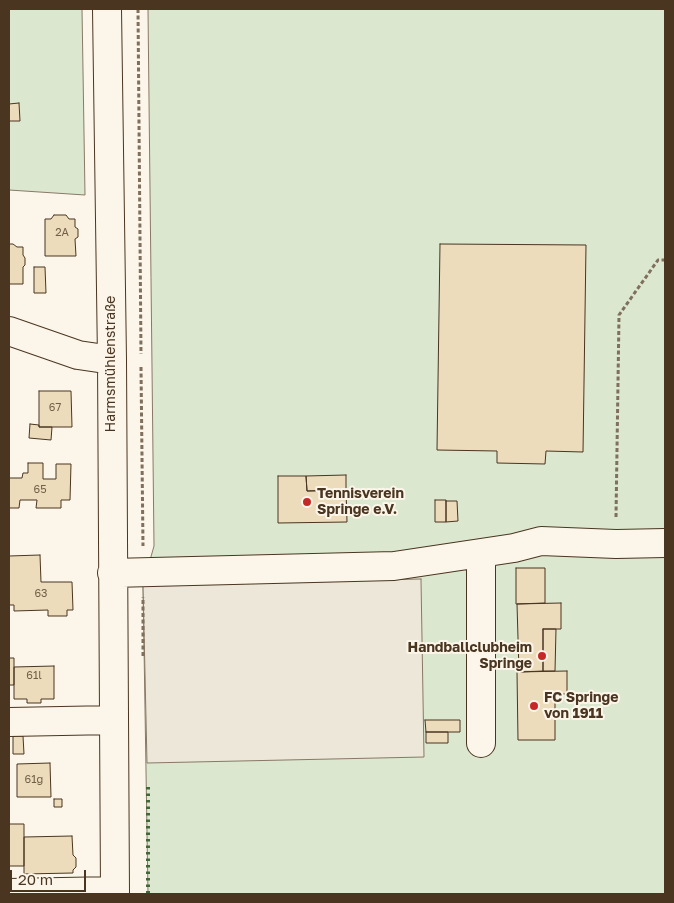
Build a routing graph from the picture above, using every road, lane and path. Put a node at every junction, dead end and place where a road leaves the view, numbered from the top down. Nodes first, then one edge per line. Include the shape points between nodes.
1 (107, 9) edge
2 (665, 260) edge
3 (9, 331) edge
4 (112, 360) junction
5 (665, 543) edge
6 (616, 544) junction
7 (481, 553) junction
8 (112, 573) junction
9 (114, 720) junction
10 (9, 722) edge
11 (481, 743) dead end
12 (9, 893) edge
13 (115, 893) edge

1 - 4 street, Harmsmühlenstraße
2 - 6 path via 658,260 619,315
3 - 4 street via 78,355
4 - 8 street, Harmsmühlenstraße
5 - 6 street
6 - 7 street via 541,541
7 - 8 street via 394,566
7 - 11 street
8 - 9 street, Harmsmühlenstraße
9 - 10 street
9 - 13 street, Harmsmühlenstraße
12 - 13 street, Harmsmühlenstraße

